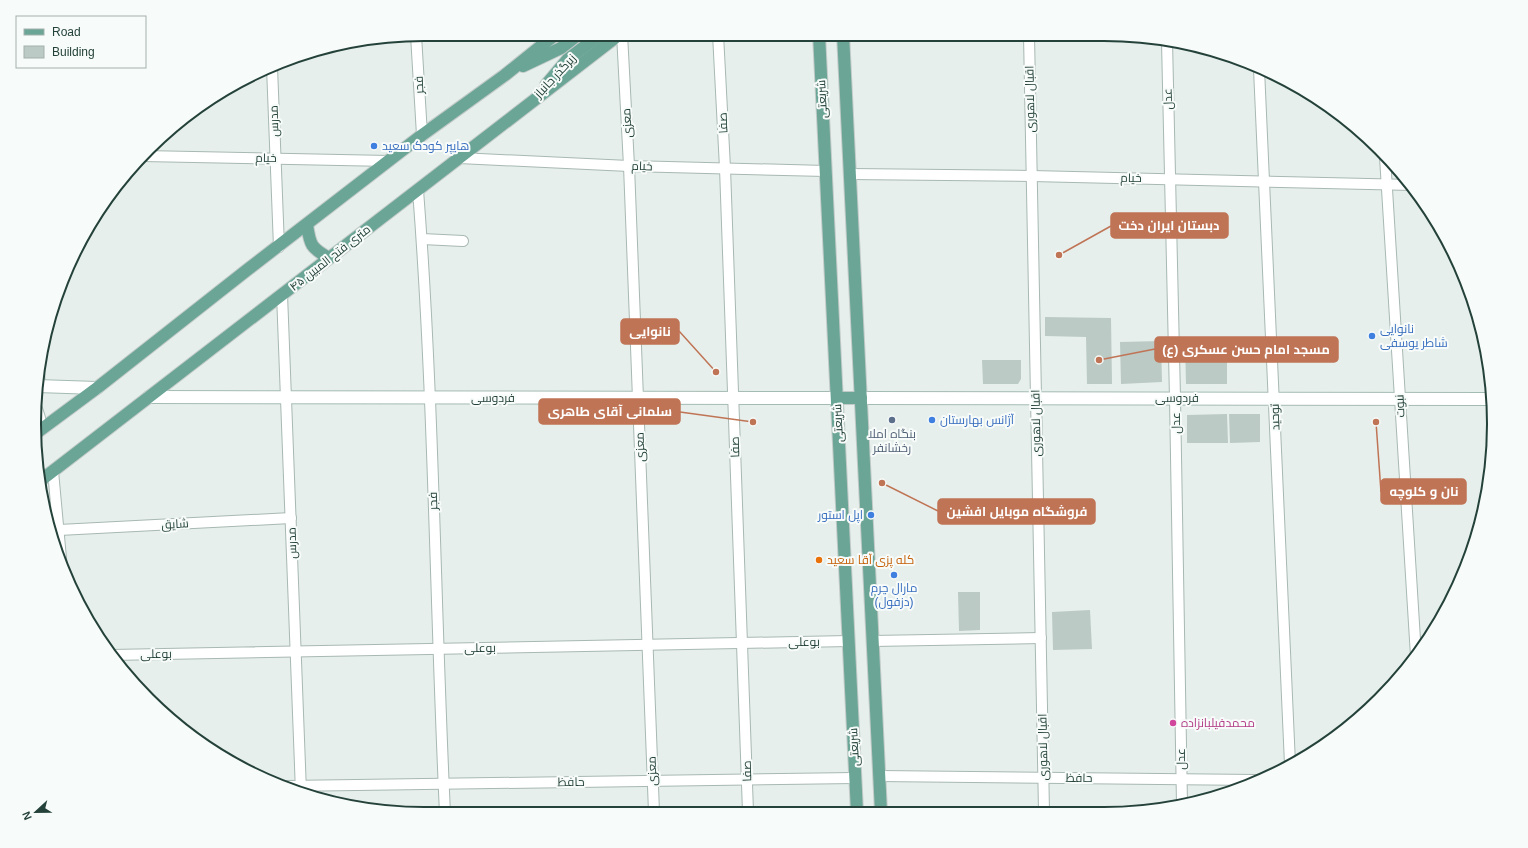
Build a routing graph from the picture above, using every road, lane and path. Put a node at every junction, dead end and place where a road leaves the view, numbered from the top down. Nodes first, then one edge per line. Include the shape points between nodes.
1 (416, 41) edge
2 (547, 41) edge
3 (570, 41) edge
4 (592, 41) edge
5 (612, 41) edge
6 (621, 41) edge
7 (718, 41) edge
8 (819, 41) edge
9 (843, 41) edge
10 (1029, 41) edge
11 (1167, 46) edge
12 (272, 72) edge
13 (1258, 73) edge
14 (505, 75) junction
15 (529, 104) junction
16 (422, 135) junction
17 (150, 156) edge
18 (459, 158) junction
19 (276, 159) junction
20 (389, 161) junction
21 (1386, 164) edge
22 (629, 166) junction
23 (725, 168) junction
24 (826, 171) junction
25 (850, 174) junction
26 (1032, 176) junction
27 (1170, 179) junction
28 (1263, 181) junction
29 (1387, 184) junction
30 (1403, 185) edge
31 (418, 190) junction
32 (306, 225) junction
33 (422, 239) junction
34 (463, 241) dead end
35 (279, 246) junction
36 (329, 258) junction
37 (282, 294) junction
38 (43, 386) edge
39 (97, 388) junction
40 (149, 397) junction
41 (286, 398) junction
42 (429, 398) junction
43 (638, 398) junction
44 (734, 398) junction
45 (837, 398) junction
46 (861, 398) junction
47 (1036, 398) junction
48 (1176, 398) junction
49 (1274, 398) junction
50 (1400, 398) junction
51 (1486, 398) edge
52 (41, 429) edge
53 (53, 471) junction
54 (45, 477) edge
55 (291, 518) junction
56 (58, 530) junction
57 (59, 540) edge
58 (1041, 638) junction
59 (849, 641) junction
60 (872, 641) junction
61 (741, 643) junction
62 (648, 645) junction
63 (1415, 646) edge
64 (439, 649) junction
65 (295, 652) junction
66 (119, 655) edge
67 (1290, 759) edge
68 (879, 776) junction
69 (855, 778) junction
70 (1043, 778) junction
71 (747, 779) junction
72 (1182, 779) junction
73 (1246, 780) edge
74 (653, 781) junction
75 (444, 783) junction
76 (301, 787) edge
77 (304, 788) edge
78 (1182, 799) edge
79 (445, 807) edge
80 (654, 807) edge
81 (748, 807) edge
82 (857, 807) edge
83 (880, 807) edge
84 (1044, 807) edge

1 - 16 street, فجر
2 - 14 main road
3 - 14 main road, زیرگذر جانباز via 561,48
4 - 15 main road, زیرگذر جانباز via 568,59
5 - 15 main road, ۴۵ متری فتح المبین
6 - 22 street, معزی
7 - 23 street, صفا
8 - 24 main road, شریعتی
9 - 25 main road, شریعتی
10 - 26 street, اقبال لاهوری
11 - 27 street, عدل
12 - 19 street, مدرس
13 - 28 street, توحید
14 - 16 main road
15 - 18 main road, ۴۵ متری فتح المبین
16 - 20 main road
17 - 19 street, خیام
18 - 22 street, خیام
18 - 31 main road, ۴۵ متری فتح المبین
19 - 20 street, خیام
19 - 35 street, مدرس
20 - 32 main road
21 - 29 street, نبوت
22 - 23 street, خیام
22 - 43 street, معزی
23 - 24 street, خیام
23 - 44 street, صفا
24 - 45 main road, شریعتی
25 - 26 street, خیام
25 - 46 main road, شریعتی
26 - 27 street, خیام
26 - 47 street, اقبال لاهوری
27 - 28 street, خیام
27 - 48 street, عدل
28 - 29 street, خیام
28 - 49 street, توحید
29 - 30 street, خیام
29 - 50 street, نبوت
31 - 33 street, فجر
31 - 36 main road, ۴۵ متری فتح المبین
32 - 35 main road
32 - 36 main road via 309,240 315,250
33 - 34 street
33 - 42 street, فجر
35 - 39 main road
36 - 37 main road, ۴۵ متری فتح المبین
37 - 40 main road, ۴۵ متری فتح المبین
37 - 41 street, مدرس
38 - 39 main road
39 - 52 main road
40 - 41 main road, فردوسی
40 - 53 main road, ۴۵ متری فتح المبین
41 - 42 main road, فردوسی
41 - 55 street, مدرس
42 - 43 main road, فردوسی
42 - 64 street, فجر
43 - 44 main road, فردوسی
43 - 62 street, معزی
44 - 45 main road, فردوسی
44 - 61 street, صفا
45 - 46 main road
45 - 59 main road, شریعتی
46 - 47 main road, فردوسی
46 - 60 main road, شریعتی
47 - 48 main road, فردوسی
47 - 58 street, اقبال لاهوری
48 - 49 main road, فردوسی
48 - 72 street, عدل
49 - 50 main road, فردوسی
49 - 67 street, توحید
50 - 51 main road, فردوسی
50 - 63 street, نبوت
53 - 54 main road, ۴۵ متری فتح المبین
53 - 56 street
55 - 56 street, شایق
55 - 65 street, مدرس
56 - 57 street
58 - 60 street
58 - 70 street, اقبال لاهوری
59 - 61 street, بوعلی
59 - 69 main road, شریعتی
60 - 68 main road, شریعتی
61 - 62 street, بوعلی
61 - 71 street, صفا
62 - 64 street, بوعلی
62 - 74 street, معزی
64 - 65 street, بوعلی
64 - 75 street, فجر
65 - 66 street, بوعلی
65 - 76 street, مدرس
68 - 70 street, حافظ
68 - 83 main road, شریعتی
69 - 71 street, حافظ
69 - 82 main road, شریعتی
70 - 72 street, حافظ
70 - 84 street, اقبال لاهوری
71 - 74 street, حافظ
71 - 81 street, صفا
72 - 73 street, حافظ
72 - 78 street, عدل
74 - 75 street, حافظ
74 - 80 street, معزی
75 - 77 street, حافظ
75 - 79 street, فجر

